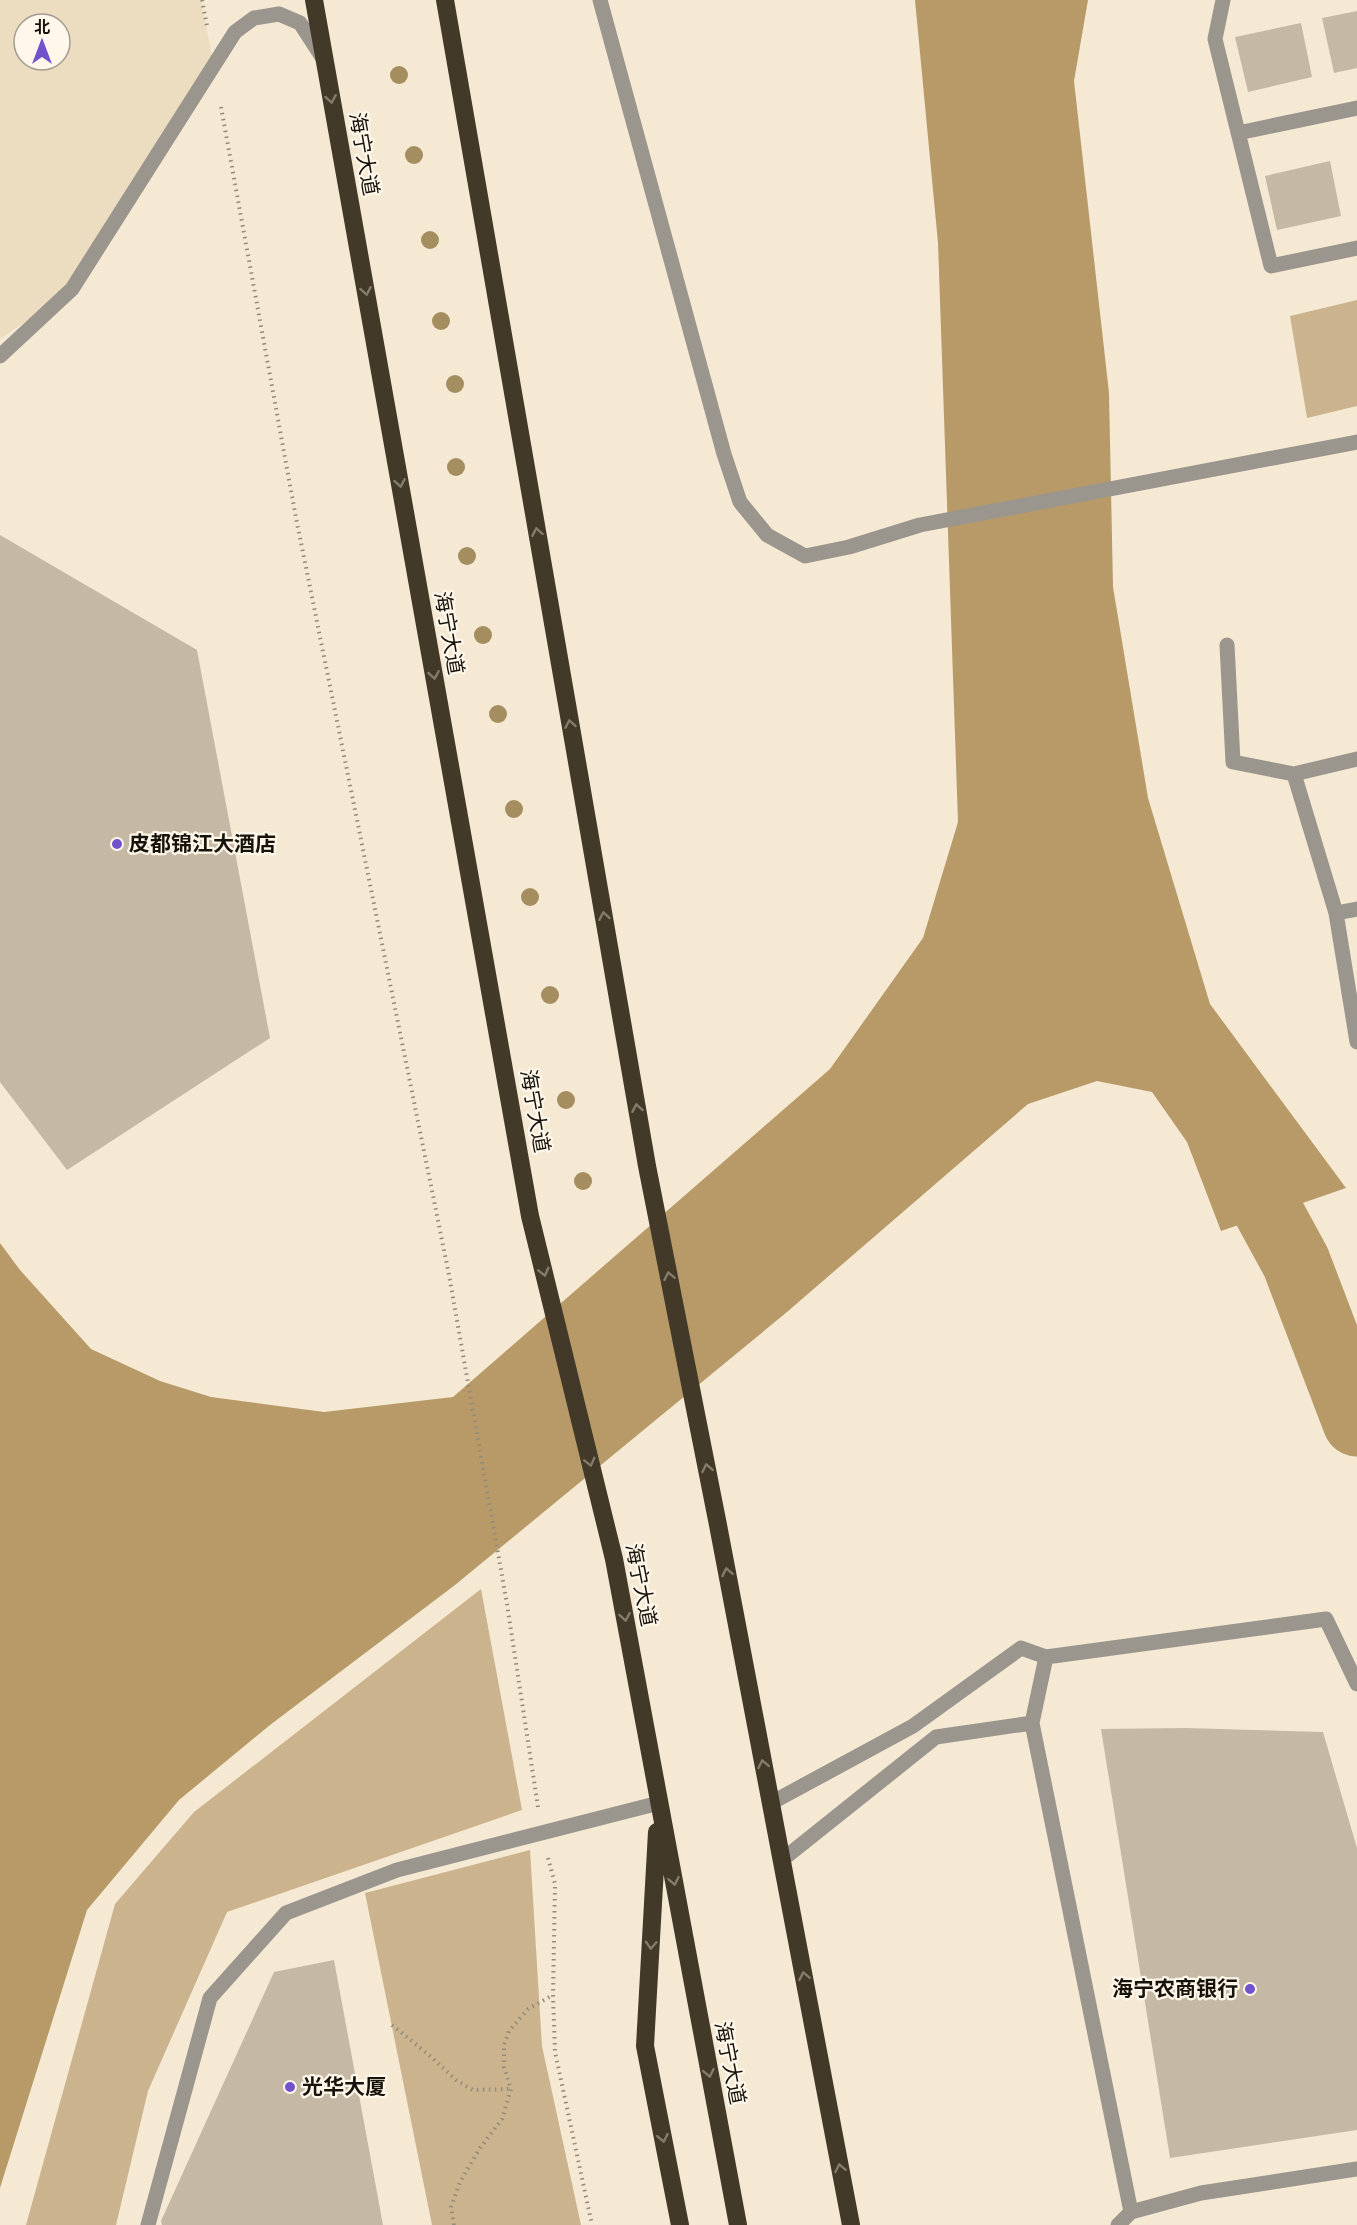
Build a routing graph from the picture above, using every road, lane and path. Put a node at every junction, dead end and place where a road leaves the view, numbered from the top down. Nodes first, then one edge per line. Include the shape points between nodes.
1 (202, 0) edge
2 (314, 0) edge
3 (445, 0) edge
4 (600, 0) edge
5 (1223, 0) edge
6 (325, 62) junction
7 (214, 66) junction
8 (1357, 108) edge
9 (1238, 133) junction
10 (1357, 249) edge
11 (0, 356) edge
12 (1357, 442) edge
13 (1227, 645) dead end
14 (1357, 759) edge
15 (1294, 774) junction
16 (1357, 909) edge
17 (1336, 913) junction
18 (1357, 1042) edge
19 (1046, 1657) junction
20 (1357, 1684) edge
21 (1032, 1723) junction
22 (659, 1803) junction
23 (771, 1803) junction
24 (542, 1833) junction
25 (782, 1860) junction
26 (553, 1995) junction
27 (392, 2025) dead end
28 (511, 2089) junction
29 (1357, 2169) edge
30 (1131, 2212) junction
31 (148, 2225) edge
32 (454, 2225) edge
33 (592, 2225) edge
34 (680, 2225) edge
35 (738, 2225) edge
36 (851, 2225) edge
37 (1118, 2225) edge

1 - 7 path
2 - 6 highway, 海宁大道
23 -> 3 highway via 647,1166
4 - 12 street via 724,454 740,502 767,535 805,556 920,525
5 - 9 street via 1215,39
6 - 7 street via 300,23 279,14 254,18 235,32
6 -> 22 highway, 海宁大道 via 530,1216 614,1559
7 - 11 street via 72,289
7 - 24 path via 296,518 449,1275 500,1561
8 - 9 street
9 - 10 street via 1270,266
13 - 15 street via 1233,762
14 - 15 street
15 - 17 street
16 - 17 street
17 - 18 street
19 - 20 street via 1326,1619
19 - 21 street
19 - 23 street via 1021,1648 913,1726
21 - 25 street via 936,1737
21 - 30 street
22 - 24 street
22 -> 34 highway via 645,2046
22 -> 35 highway, 海宁大道
23 - 25 highway
24 - 26 path via 555,1884
24 - 31 street via 396,1870 286,1913 210,1998
36 -> 25 highway
26 - 28 path via 528,2008 509,2031 504,2045 504,2067
26 - 33 path via 555,2052
27 - 28 path via 473,2090
28 - 32 path via 502,2119 460,2182 451,2207
29 - 30 street via 1201,2193
30 - 37 street

